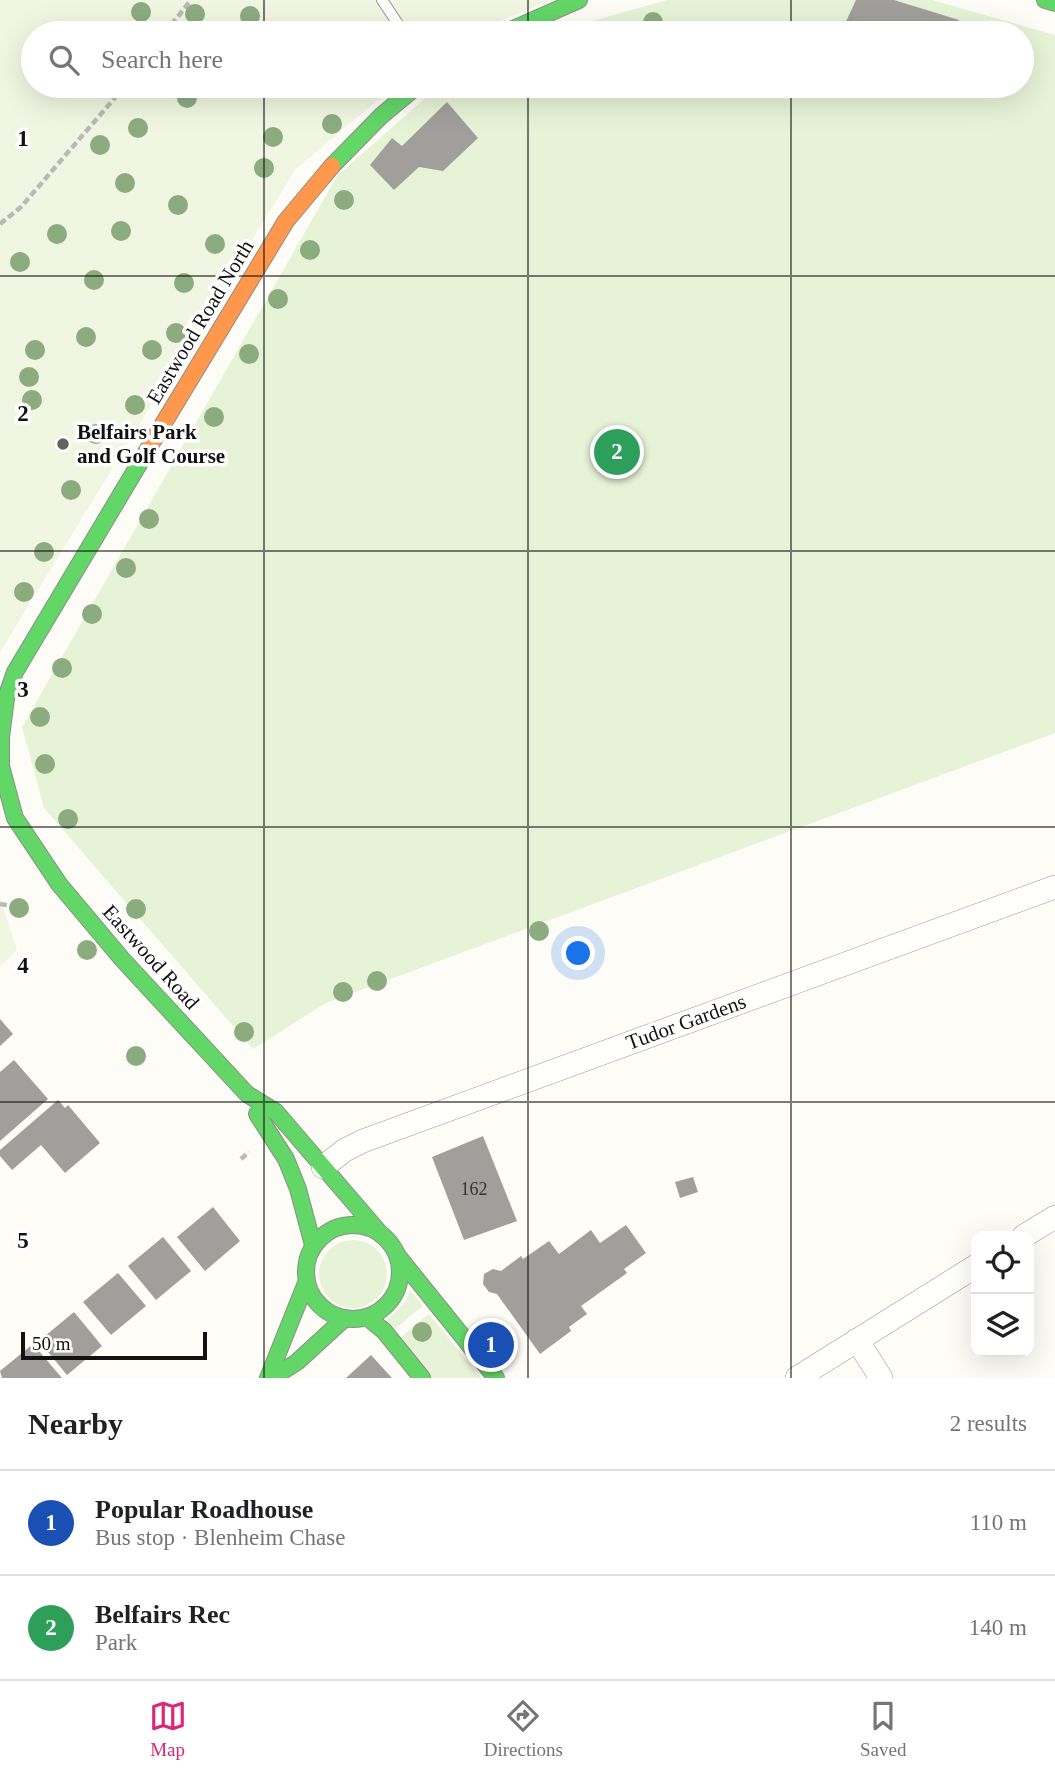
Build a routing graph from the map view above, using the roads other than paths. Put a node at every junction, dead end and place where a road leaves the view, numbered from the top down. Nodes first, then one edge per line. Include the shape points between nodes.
1 (382, 0) edge
2 (579, 0) edge
3 (1045, 0) edge
4 (1055, 3) edge
5 (396, 21) edge
6 (523, 21) edge
7 (402, 98) edge
8 (1, 737) edge
9 (30, 843) joint
10 (1055, 887) edge
11 (247, 1094) junction
12 (323, 1167) junction
13 (1055, 1217) edge
14 (1032, 1231) edge
15 (379, 1232) junction
16 (313, 1245) junction
17 (397, 1255) junction
18 (971, 1269) edge
19 (306, 1283) junction
20 (367, 1317) junction
21 (344, 1319) junction
22 (857, 1340) junction
23 (270, 1378) edge
24 (422, 1378) edge
25 (496, 1378) edge
26 (797, 1378) edge
27 (881, 1378) edge

1 - 5 lane
2 - 6 street via 538,11
3 - 4 street
7 - 8 street, Eastwood Road North via 328,167 286,221 36,633 6,698
8 - 9 street, Eastwood Road North via 7,792
9 - 11 street, Eastwood Road via 122,959
10 - 12 street, Tudor Gardens via 363,1140
11 - 12 street, Eastwood Road via 276,1112
11 - 16 street, Eastwood Road via 286,1159
12 - 15 street, Eastwood Road
13 - 14 street
15 - 16 street via 347,1224 328,1231
15 - 17 street
16 - 19 street
17 - 20 street via 400,1271 394,1295 384,1308
17 - 25 street
18 - 22 street
19 - 21 street via 328,1314
19 - 23 street
20 - 21 street
20 - 24 street
21 - 23 street via 297,1362
22 - 26 street
22 - 27 street

